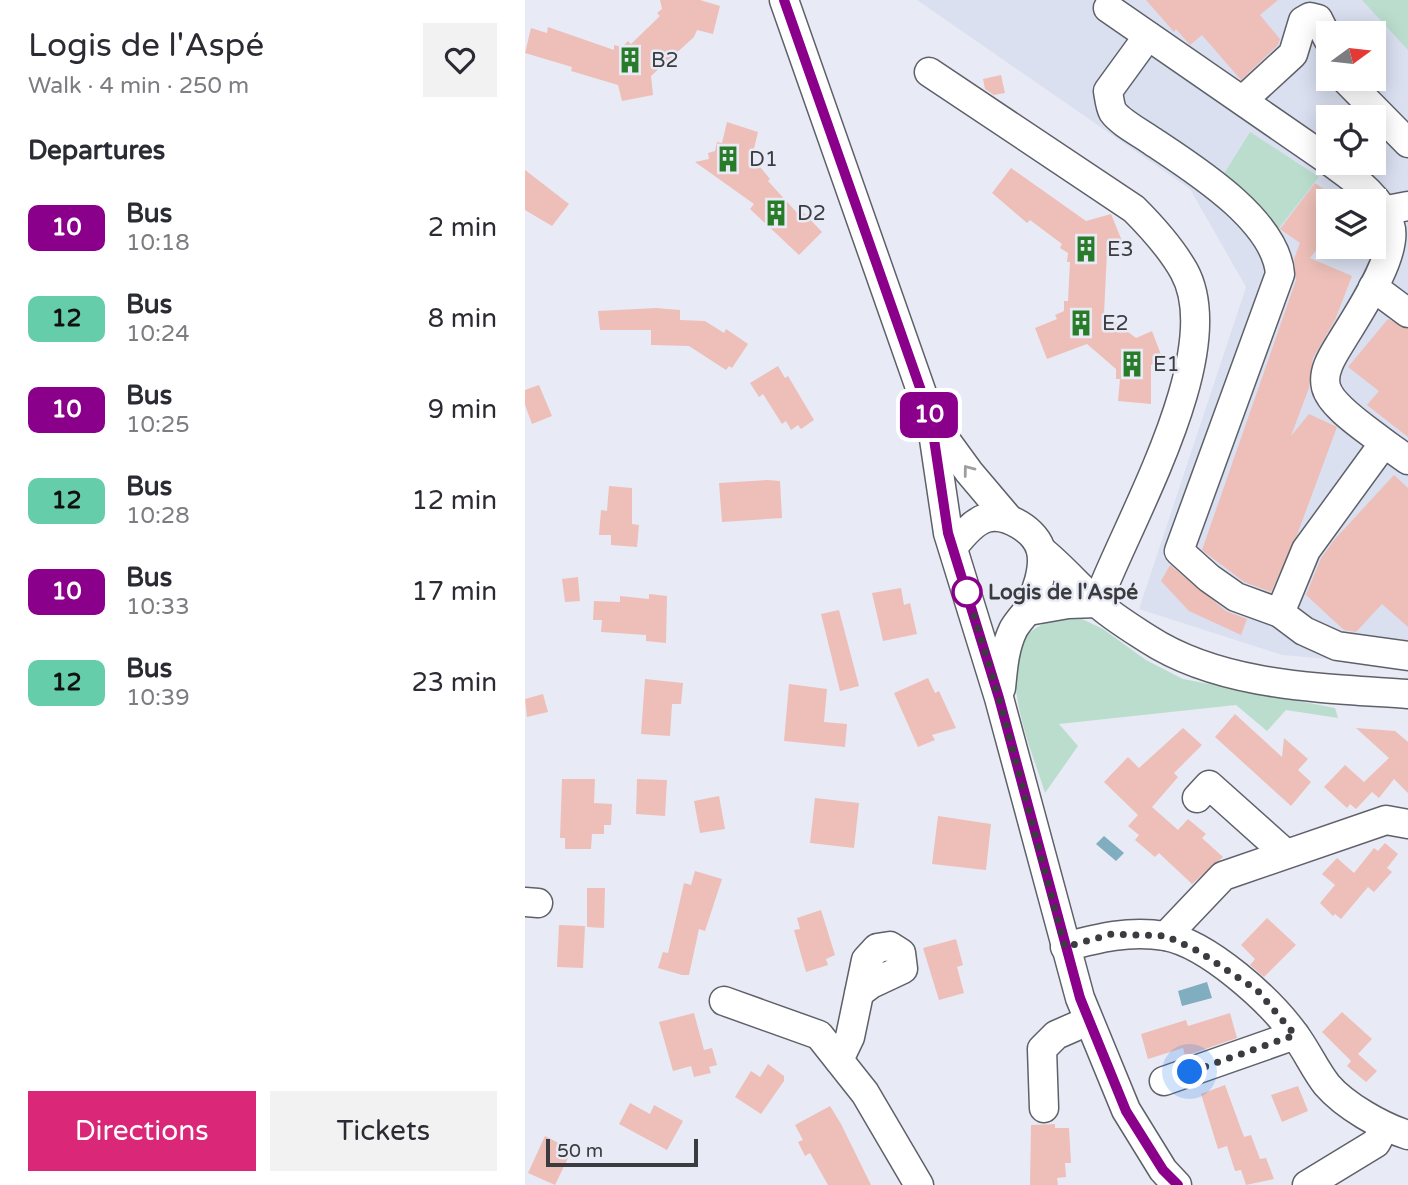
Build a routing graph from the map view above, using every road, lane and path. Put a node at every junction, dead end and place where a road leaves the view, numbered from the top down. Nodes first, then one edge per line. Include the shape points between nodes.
1 (784, 0) edge
2 (805, 0) edge
3 (1108, 8) dead end
4 (1319, 21) edge
5 (1148, 36) junction
6 (805, 62) junction
7 (929, 72) dead end
8 (1357, 91) edge
9 (1243, 100) junction
10 (1408, 144) edge
11 (1316, 152) edge
12 (1347, 175) edge
13 (1395, 209) edge
14 (1373, 287) junction
15 (1408, 313) edge
16 (931, 419) junction
17 (1384, 443) junction
18 (1408, 460) edge
19 (1008, 518) junction
20 (954, 546) junction
21 (1041, 550) junction
22 (970, 602) junction
23 (1097, 603) junction
24 (1025, 613) junction
25 (1280, 613) junction
26 (1408, 656) edge
27 (1408, 694) edge
28 (999, 698) junction
29 (1197, 798) dead end
30 (1408, 824) edge
31 (1285, 853) junction
32 (1166, 936) junction
33 (1065, 947) junction
34 (859, 993) dead end
35 (724, 1001) dead end
36 (1088, 1021) junction
37 (1295, 1035) junction
38 (839, 1060) junction
39 (1164, 1081) dead end
40 (1044, 1108) dead end
41 (1396, 1132) edge
42 (1169, 1180) edge
43 (919, 1185) edge
44 (1307, 1185) edge

1 - 6 street
2 - 6 street
3 - 5 street
4 - 9 street via 1310,17 1303,21 1293,54
5 - 9 street
5 - 25 street via 1108,91 1113,112 1212,182 1243,210 1271,243 1280,274 1179,551 1236,597
6 - 16 street
7 - 23 street via 1134,209 1185,272 1193,300 1192,363 1178,416
8 - 10 street
9 - 11 street
12 - 13 street
13 - 14 street via 1392,241
14 - 15 street
14 - 17 street via 1328,364 1327,387 1342,410
19 -> 16 street
16 - 20 street via 948,533
17 - 18 street
17 - 25 street via 1306,550
19 - 20 street via 987,518
19 - 21 street via 1029,531
20 - 22 street
21 - 23 street
21 - 24 street via 1039,578
22 - 24 street via 996,616
22 - 28 street
23 - 24 street
23 - 27 street via 1151,641 1190,661 1289,683
24 - 28 street via 1013,629 1004,656
25 - 26 street via 1304,631 1337,646
28 - 33 street
29 - 31 street via 1209,785
30 - 31 street via 1386,820
31 - 32 street via 1223,876
32 - 33 street via 1112,934
32 - 37 street via 1257,990
33 - 36 street
34 - 38 street via 850,1037
35 - 38 street via 819,1035
36 - 40 street via 1056,1035 1042,1049
36 - 42 street via 1126,1111
37 - 39 street
37 - 41 street via 1328,1086
38 - 43 street via 865,1093
41 - 44 street

